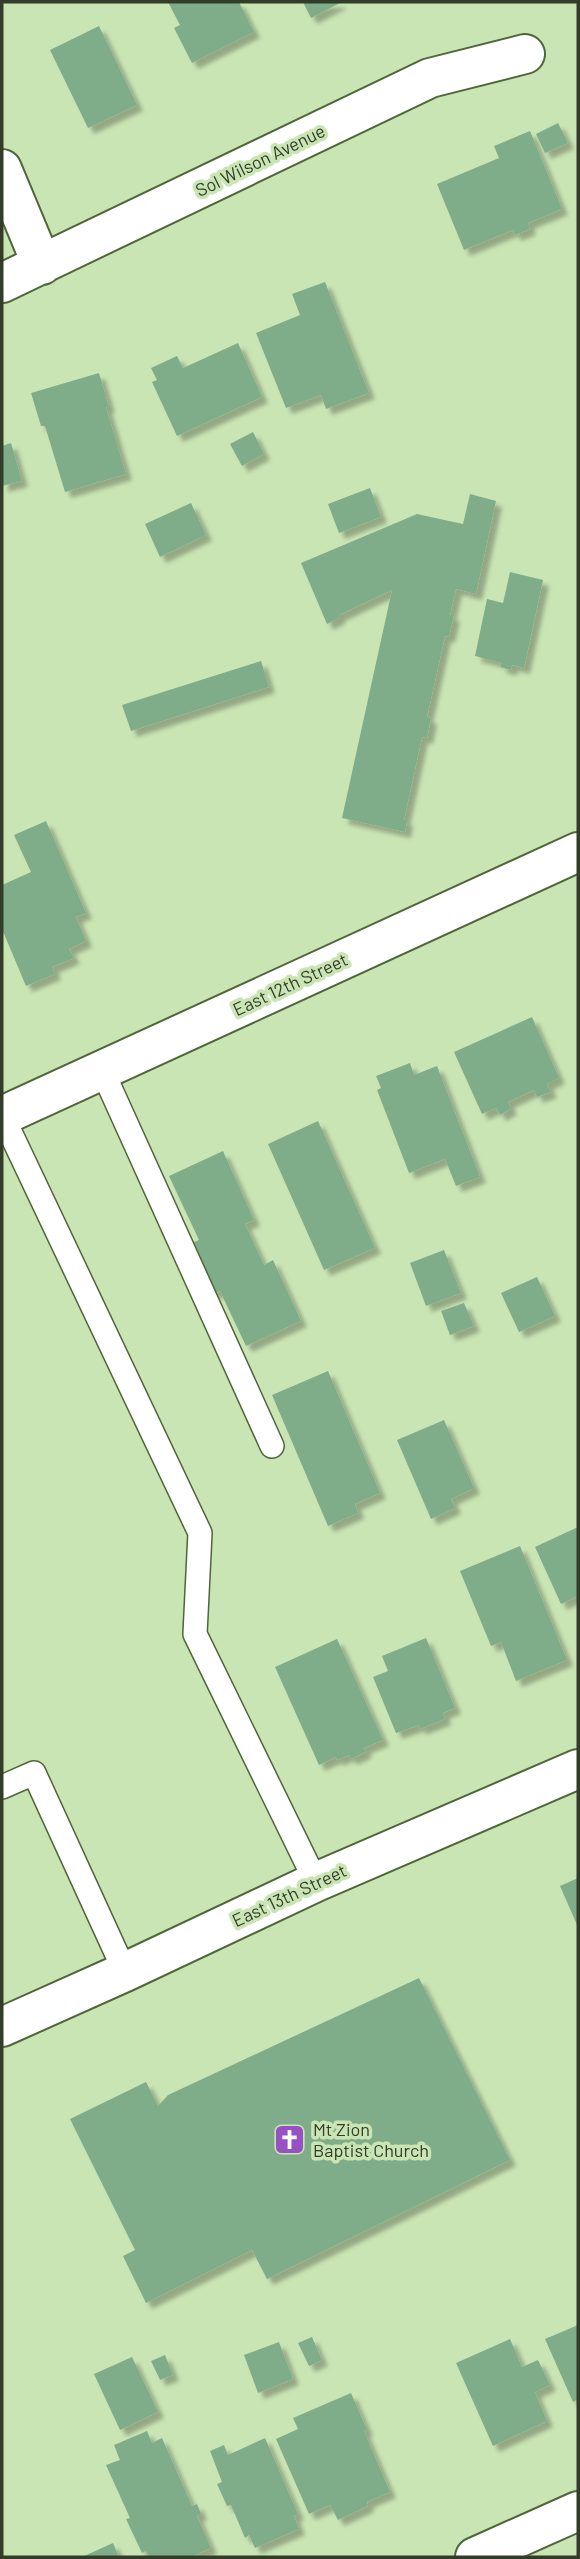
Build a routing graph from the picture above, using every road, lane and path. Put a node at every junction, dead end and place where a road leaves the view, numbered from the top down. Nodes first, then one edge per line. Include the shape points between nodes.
1 (525, 54) dead end
2 (2, 169) edge
3 (42, 265) junction
4 (2, 284) edge
5 (578, 852) edge
6 (102, 1070) junction
7 (2, 1116) edge
8 (272, 1446) dead end
9 (578, 1769) edge
10 (2, 1787) edge
11 (316, 1882) junction
12 (125, 1972) junction
13 (2, 2027) edge
14 (578, 2511) edge
15 (475, 2557) edge

1 - 3 street, Sol Wilson Avenue via 430,78
2 - 3 street
3 - 4 street, Sol Wilson Avenue
5 - 6 street, East 12th Street
6 - 7 street, East 12th Street
6 - 8 lane
7 - 11 lane via 200,1533 195,1634
9 - 11 street, East 13th Street
10 - 12 lane via 34,1773
11 - 12 street, East 13th Street
12 - 13 street, East 13th Street
14 - 15 street

